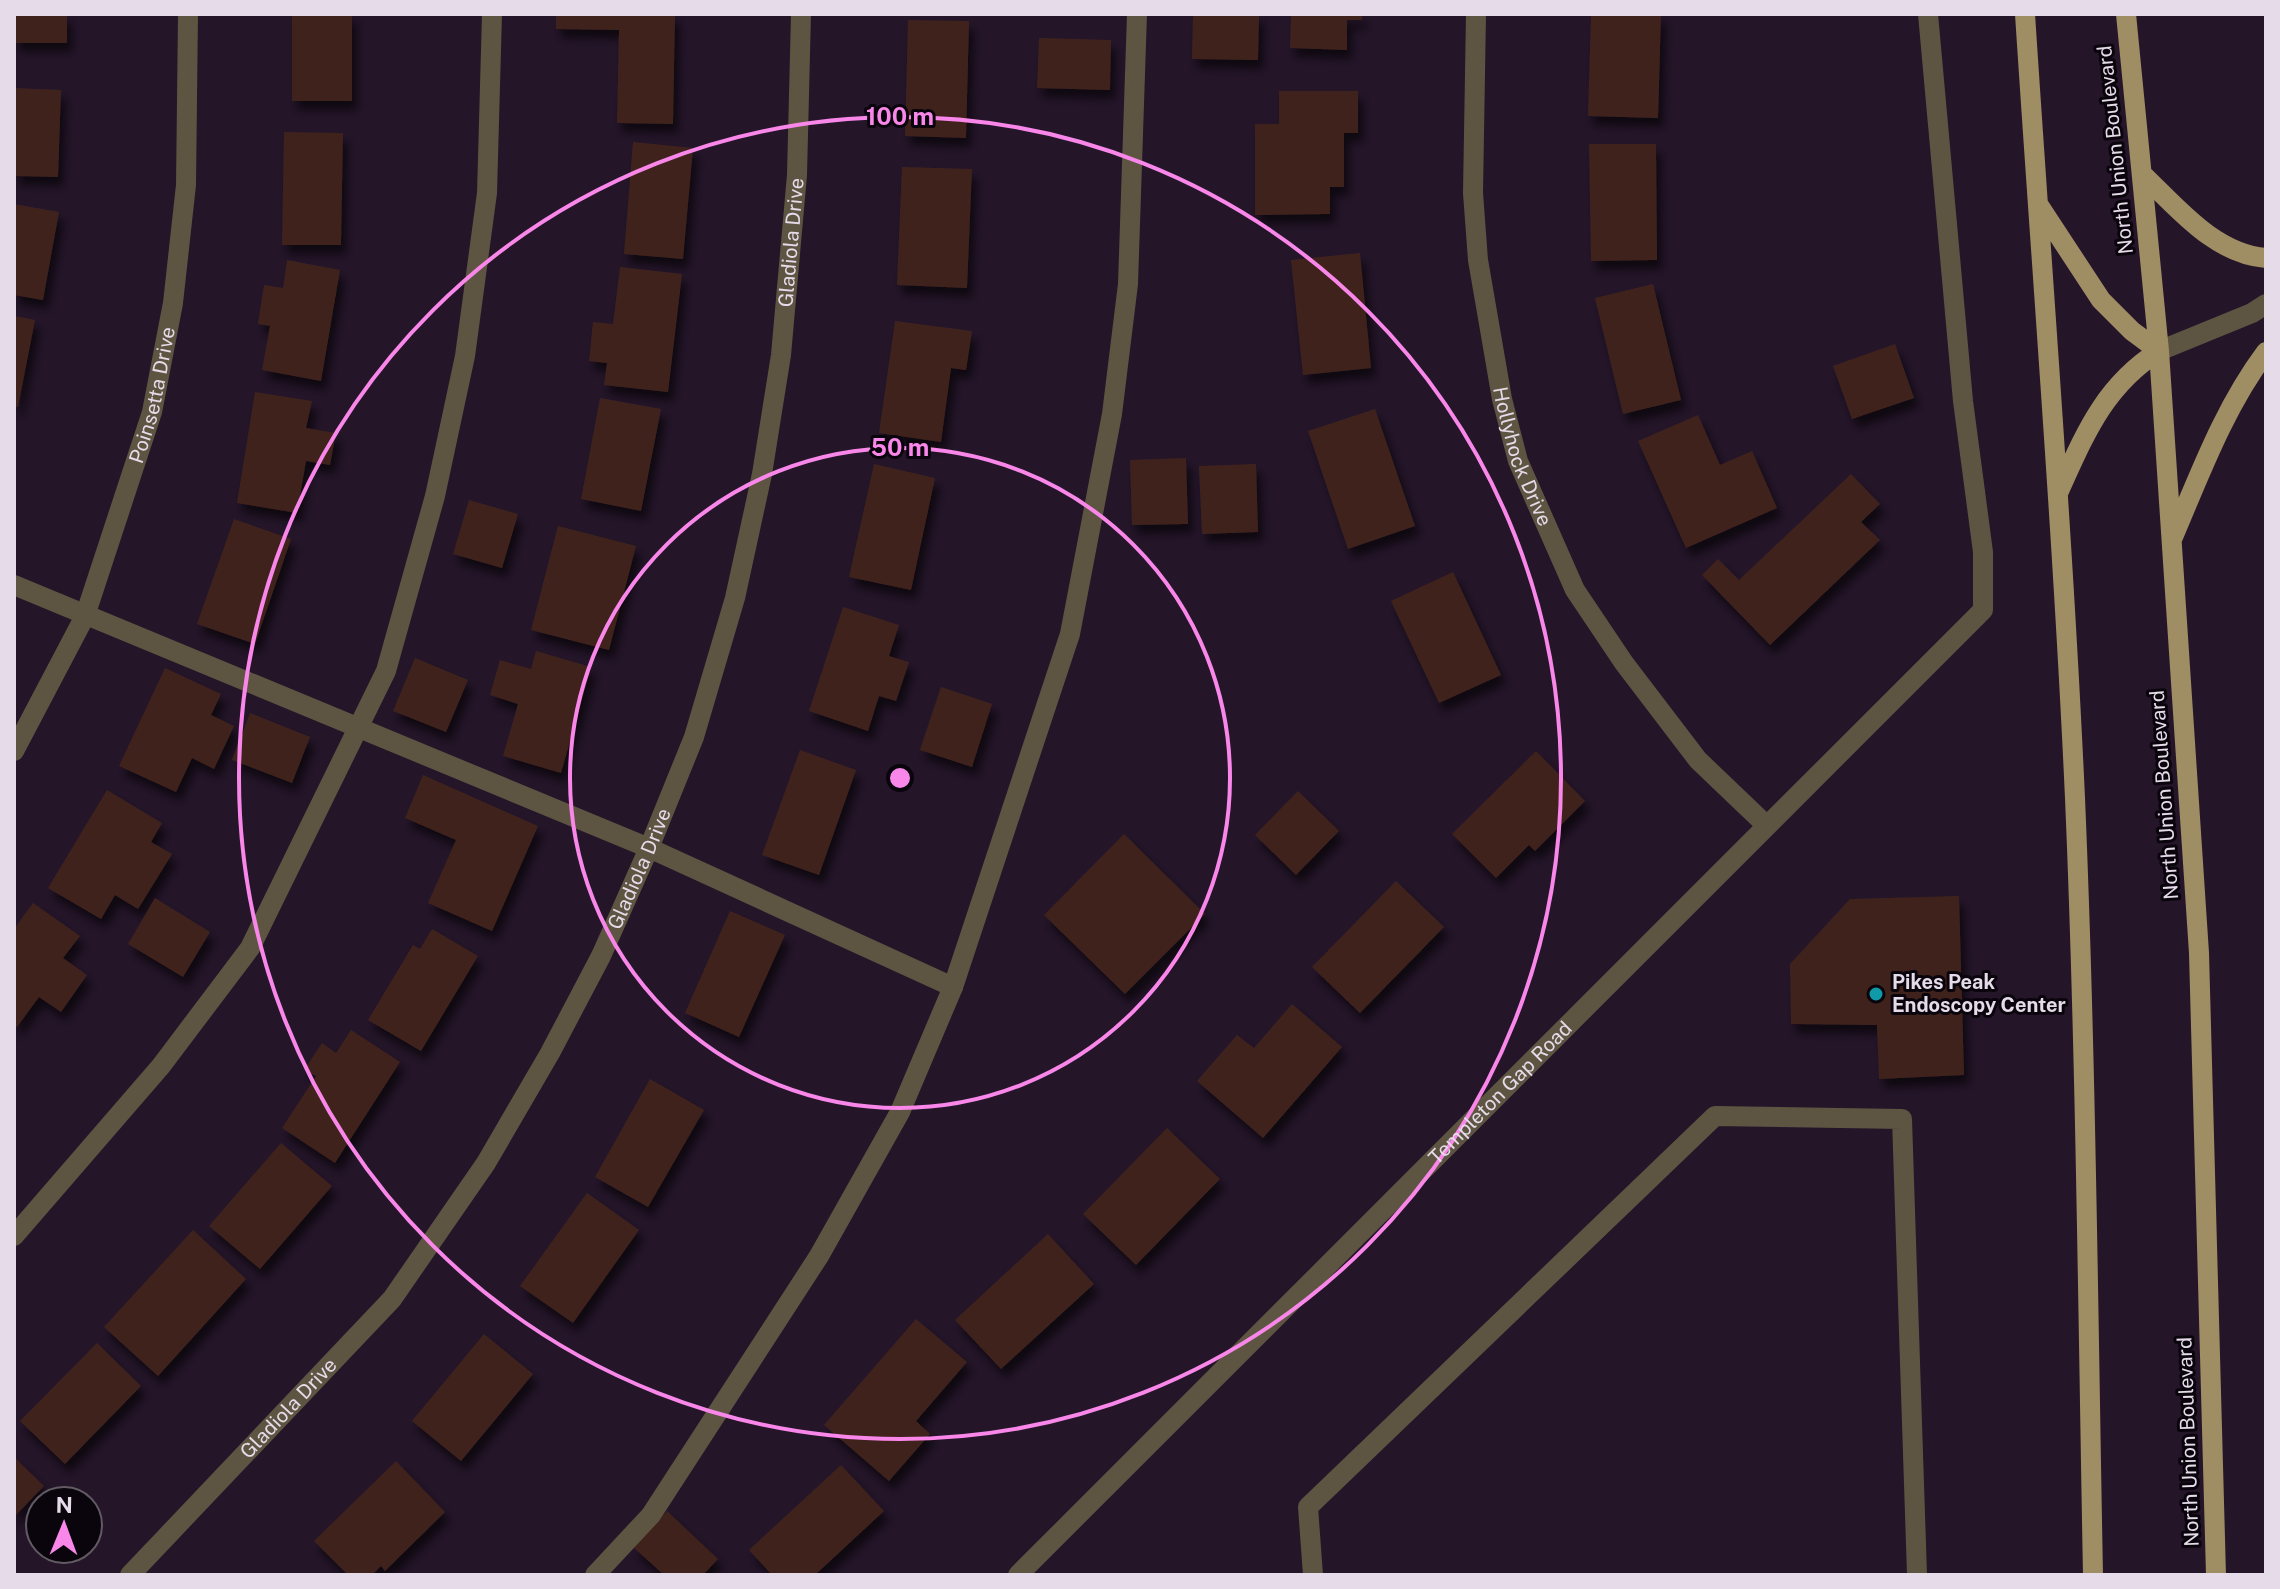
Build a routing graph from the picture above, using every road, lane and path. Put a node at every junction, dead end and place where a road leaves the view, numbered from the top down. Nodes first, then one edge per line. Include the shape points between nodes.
1 (188, 14) edge
2 (492, 14) edge
3 (801, 14) edge
4 (1137, 14) edge
5 (1476, 14) edge
6 (1928, 14) edge
7 (2025, 14) edge
8 (2126, 14) edge
9 (2142, 174) junction
10 (2037, 202) junction
11 (2266, 258) edge
12 (2266, 304) edge
13 (2159, 351) junction
14 (2266, 352) edge
15 (2059, 492) junction
16 (2171, 541) junction
17 (14, 585) edge
18 (85, 616) junction
19 (357, 729) junction
20 (14, 751) edge
21 (1766, 825) junction
22 (649, 848) junction
23 (953, 987) junction
24 (14, 1236) edge
25 (130, 1575) edge
26 (595, 1575) edge
27 (1018, 1575) edge
28 (1313, 1575) edge
29 (1917, 1575) edge
30 (2093, 1575) edge
31 (2216, 1575) edge

1 - 18 street, Poinsetta Drive via 186,185 173,303 152,412
2 - 19 street via 487,193 465,356 435,496 386,671
3 - 22 street, Gladiola Drive via 796,190 781,355 762,474 735,598 694,737
4 - 23 street via 1128,284 1112,414 1070,634
5 - 21 street, Hollyhock Drive via 1473,193 1478,260 1518,461 1575,590 1624,663 1698,760
6 - 21 street, Templeton Gap Road via 1963,401 1983,552 1983,610
7 - 10 main road
8 - 9 main road, North Union Boulevard
9 - 11 main road via 2219,243
9 - 13 main road, North Union Boulevard
10 - 13 main road via 2101,300
10 - 15 main road
12 - 13 street
13 - 15 main road via 2108,397
13 - 16 main road, North Union Boulevard
14 - 16 main road via 2211,446
15 - 30 main road via 2080,956
16 - 31 main road, North Union Boulevard via 2199,953
17 - 18 street
18 - 19 street
18 - 20 street, Poinsetta Drive
19 - 22 street
19 - 24 street via 250,948 161,1066
21 - 27 street, Templeton Gap Road
22 - 23 street
22 - 25 street, Gladiola Drive via 601,956 526,1094 486,1163 392,1299
23 - 26 street via 900,1112 819,1256 651,1515
28 - 29 street via 1308,1507 1715,1116 1902,1119

